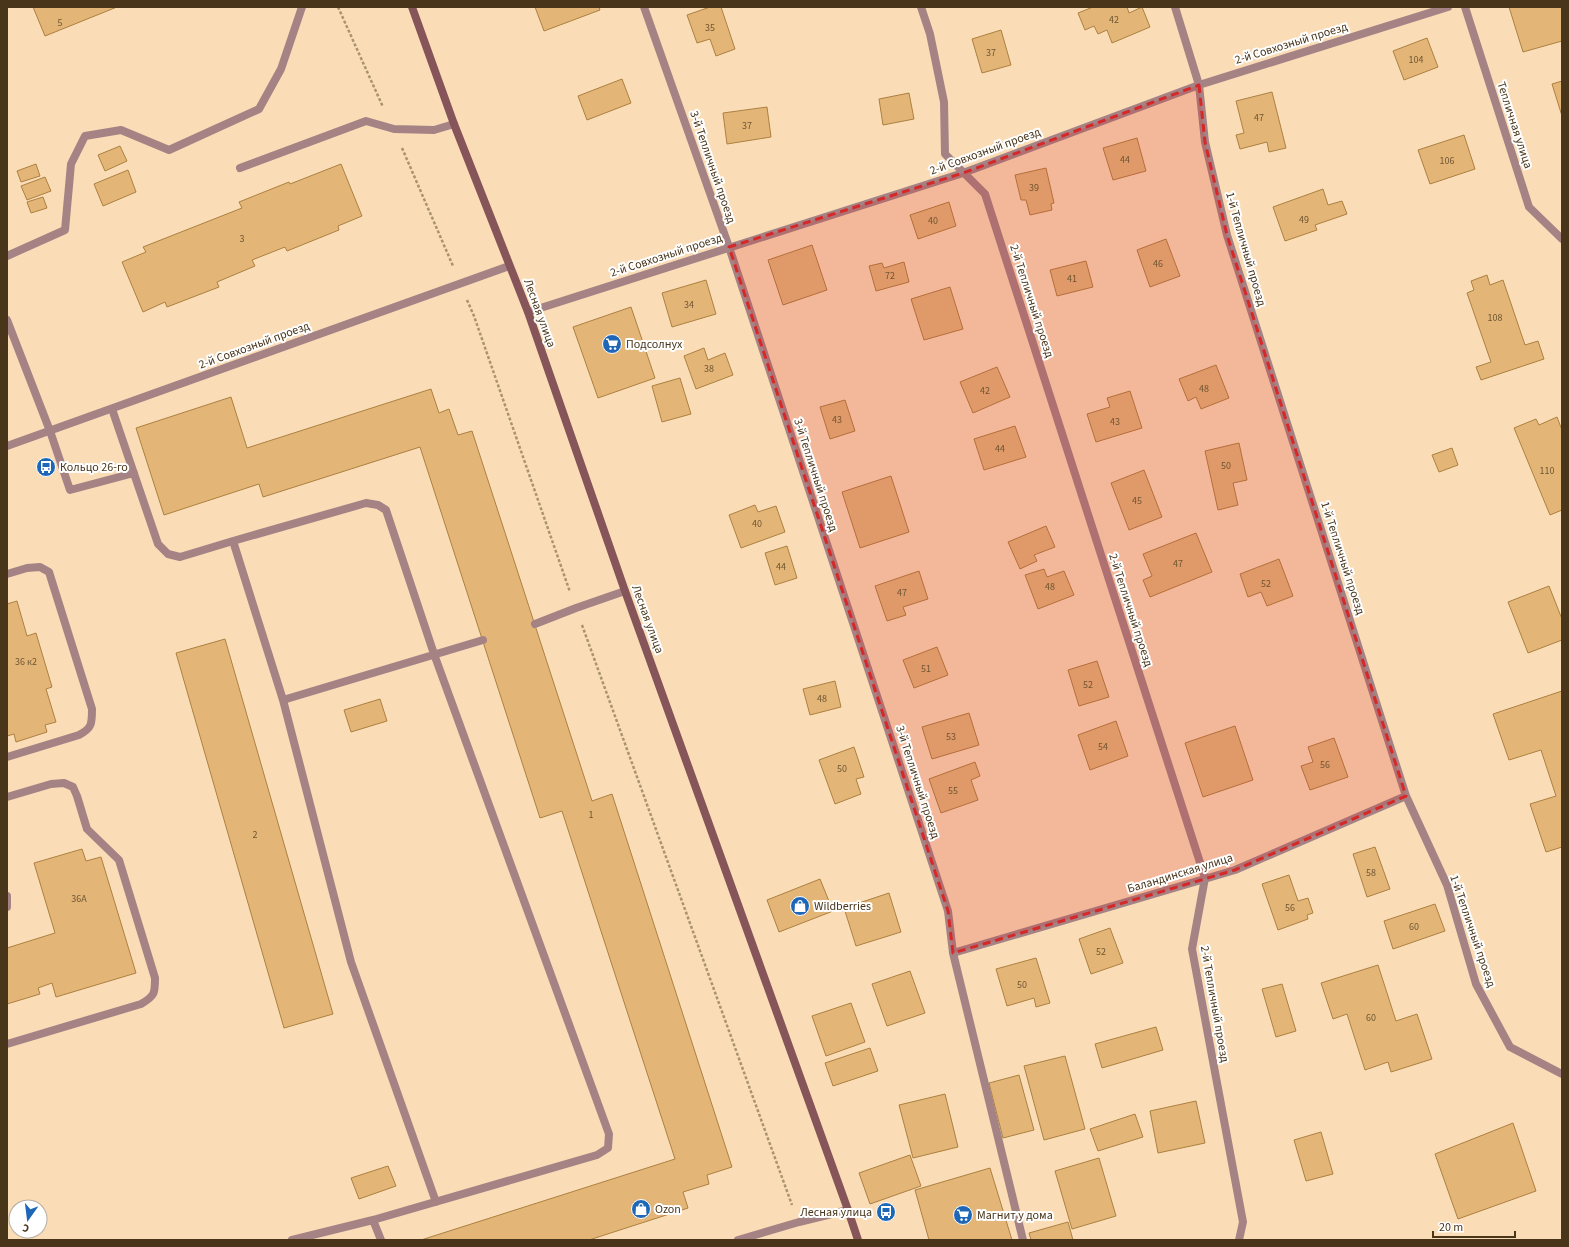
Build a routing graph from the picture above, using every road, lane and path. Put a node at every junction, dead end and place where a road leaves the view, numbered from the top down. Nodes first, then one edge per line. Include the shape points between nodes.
1 (302, 7) edge
2 (412, 7) edge
3 (644, 7) edge
4 (921, 7) edge
5 (1175, 7) edge
6 (1448, 7) edge
7 (1465, 7) edge
8 (1199, 84) junction
9 (454, 124) junction
10 (240, 168) dead end
11 (963, 173) junction
12 (1562, 239) edge
13 (729, 247) junction
14 (7, 256) edge
15 (509, 266) junction
16 (528, 312) junction
17 (7, 320) edge
18 (112, 409) junction
19 (50, 431) junction
20 (7, 446) edge
21 (134, 473) junction
22 (233, 541) junction
23 (7, 574) edge
24 (625, 592) junction
25 (535, 624) dead end
26 (483, 640) dead end
27 (434, 654) junction
28 (283, 700) junction
29 (7, 757) edge
30 (1406, 796) junction
31 (7, 798) edge
32 (1205, 878) junction
33 (7, 896) edge
34 (7, 907) edge
35 (953, 953) junction
36 (7, 1044) edge
37 (1562, 1074) edge
38 (436, 1202) junction
39 (848, 1210) junction
40 (373, 1220) junction
41 (292, 1240) edge
42 (381, 1240) edge
43 (738, 1240) edge
44 (858, 1240) edge
45 (1024, 1240) edge
46 (1239, 1240) edge

1 - 14 street via 281,70 259,110 169,150 121,130 85,136 71,164 65,230
2 - 9 street, Лесная улица
3 - 13 street, 3-й Тепличный проезд
4 - 11 street, 2-й Тепличный проезд via 930,34 944,102 945,154
5 - 8 street, 1-й Тепличный проезд
6 - 8 street, 2-й Совхозный проезд
7 - 12 street, Тепличная улица via 1529,207
8 - 11 street, 2-й Совхозный проезд
8 - 30 street, 1-й Тепличный проезд via 1205,142 1227,234
9 - 10 street via 434,130 394,130 366,121
9 - 15 street, Лесная улица
11 - 13 street, 2-й Совхозный проезд
11 - 32 street, 2-й Тепличный проезд via 985,194
13 - 16 street, 2-й Совхозный проезд
13 - 35 street, 3-й Тепличный проезд via 948,911
15 - 16 street, Лесная улица
15 - 18 street, 2-й Совхозный проезд
16 - 24 street, Лесная улица
17 - 19 street
18 - 19 street, 2-й Совхозный проезд
18 - 21 street
19 - 20 street, 2-й Совхозный проезд
19 - 21 street via 70,490
21 - 22 street via 158,544 168,554 180,556
22 - 27 street via 366,503 378,505 386,510
22 - 28 street
23 - 29 street via 40,566 49,572 92,709 92,721 88,730
24 - 25 street
24 - 39 street, Лесная улица
26 - 27 street
27 - 28 street
27 - 38 street via 609,1134 608,1148 597,1155
28 - 38 street via 351,962
30 - 32 street, Баландинская улица via 1235,870
30 - 37 street, 1-й Тепличный проезд via 1447,885 1476,984 1510,1048
31 - 36 street via 51,784 64,783 73,787 87,829 119,860 155,978 155,990 151,998 142,1004
32 - 35 street, Баландинская улица
32 - 46 street, 2-й Тепличный проезд via 1192,949 1243,1222
33 - 34 street
35 - 45 street, 3-й Тепличный проезд
38 - 40 street
39 - 43 street
39 - 44 street, Лесная улица
40 - 41 street
40 - 42 street

